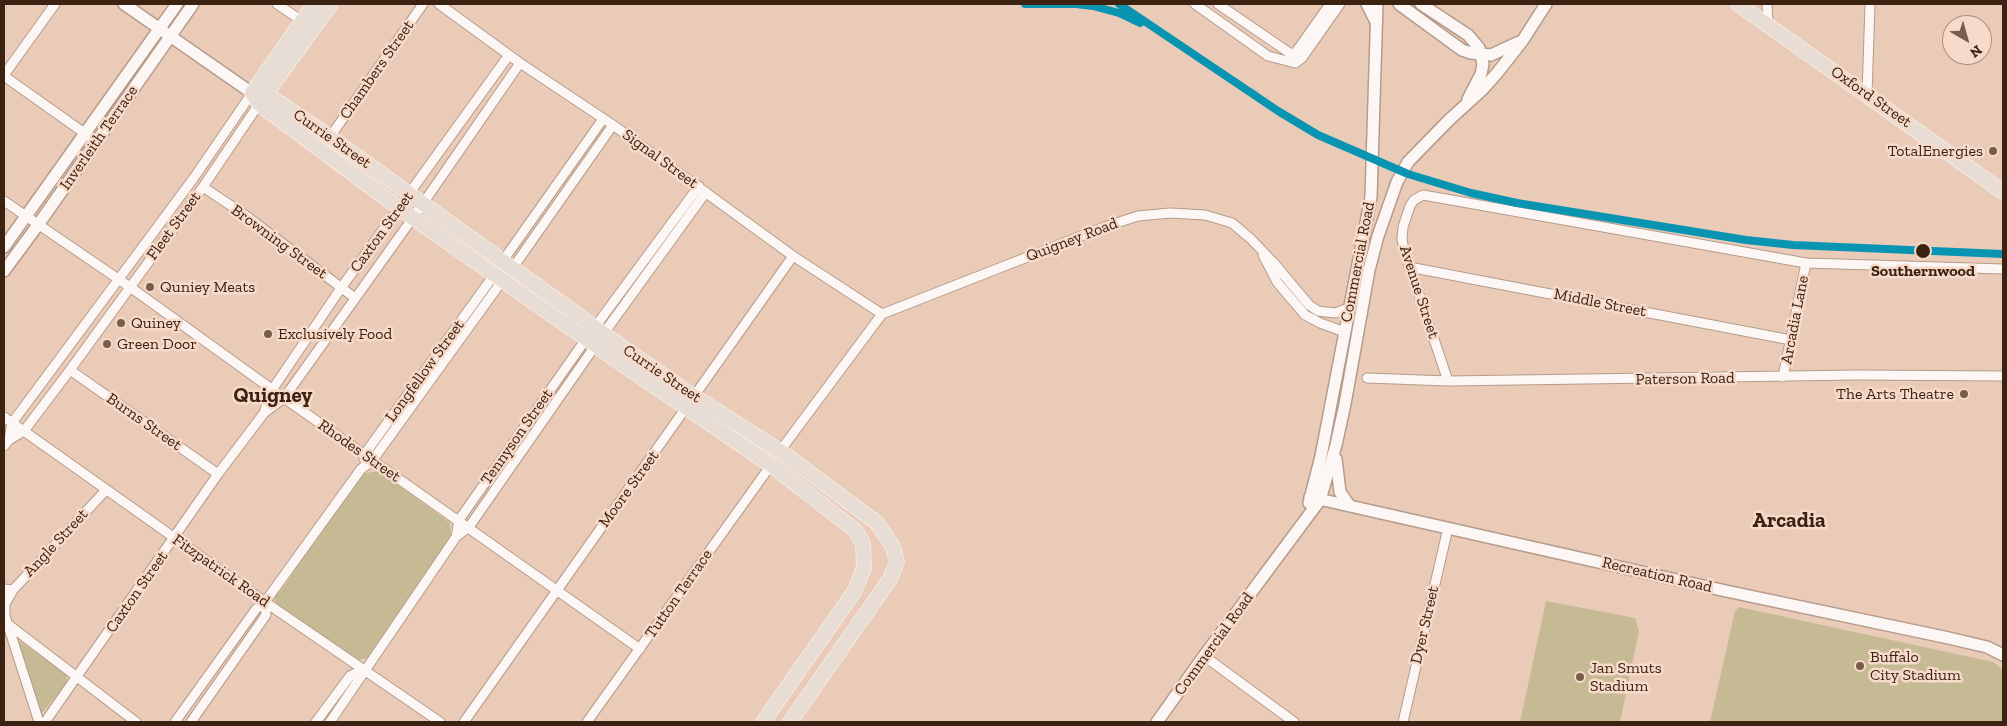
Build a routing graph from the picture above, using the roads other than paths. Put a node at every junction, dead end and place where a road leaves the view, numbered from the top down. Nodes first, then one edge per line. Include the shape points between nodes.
1 (55, 4) edge
2 (124, 4) edge
3 (176, 4) edge
4 (193, 4) edge
5 (277, 4) edge
6 (314, 4) edge
7 (331, 4) edge
8 (423, 4) edge
9 (439, 4) edge
10 (1195, 4) edge
11 (1218, 4) edge
12 (1330, 4) edge
13 (1340, 4) edge
14 (1367, 4) edge
15 (1377, 4) edge
16 (1399, 4) edge
17 (1421, 4) edge
18 (1546, 4) edge
19 (1738, 4) edge
20 (1767, 4) edge
21 (1870, 4) edge
22 (302, 20) junction
23 (1376, 22) junction
24 (1768, 24) junction
25 (160, 28) junction
26 (171, 36) junction
27 (1523, 40) junction
28 (508, 55) junction
29 (1481, 55) junction
30 (520, 63) junction
31 (4, 76) edge
32 (1867, 95) junction
33 (259, 97) junction
34 (1465, 105) junction
35 (603, 119) junction
36 (613, 125) junction
37 (86, 134) junction
38 (330, 137) junction
39 (97, 142) junction
40 (203, 187) junction
41 (702, 189) junction
42 (2003, 192) edge
43 (409, 195) junction
44 (4, 201) edge
45 (422, 205) junction
46 (399, 208) junction
47 (26, 217) junction
48 (413, 218) junction
49 (38, 225) junction
50 (4, 247) edge
51 (1260, 248) junction
52 (793, 256) junction
53 (1806, 263) junction
54 (507, 265) junction
55 (1409, 267) junction
56 (2003, 269) edge
57 (4, 271) edge
58 (498, 278) junction
59 (119, 280) junction
60 (130, 287) junction
61 (341, 288) junction
62 (355, 298) junction
63 (1349, 308) junction
64 (882, 314) junction
65 (599, 330) junction
66 (1345, 332) junction
67 (1791, 340) junction
68 (591, 343) junction
69 (70, 370) junction
70 (2003, 376) edge
71 (1784, 377) junction
72 (1367, 378) dead end
73 (1448, 381) junction
74 (272, 390) junction
75 (284, 398) junction
76 (691, 402) junction
77 (264, 413) junction
78 (4, 417) edge
79 (12, 423) junction
80 (24, 431) junction
81 (6, 443) edge
82 (1336, 445) junction
83 (780, 451) junction
84 (364, 455) junction
85 (372, 461) junction
86 (771, 465) junction
87 (362, 469) junction
88 (218, 474) junction
89 (106, 490) junction
90 (1315, 499) junction
91 (1349, 505) junction
92 (459, 520) junction
93 (469, 527) junction
94 (1448, 528) junction
95 (456, 537) junction
96 (174, 538) junction
97 (556, 588) junction
98 (8, 589) edge
99 (265, 602) junction
100 (9, 626) junction
101 (640, 649) junction
102 (2003, 654) edge
103 (1204, 656) junction
104 (364, 669) junction
105 (77, 678) junction
106 (43, 722) edge
107 (136, 722) edge
108 (175, 722) edge
109 (191, 722) edge
110 (316, 722) edge
111 (330, 722) edge
112 (440, 722) edge
113 (464, 722) edge
114 (586, 722) edge
115 (763, 722) edge
116 (790, 722) edge
117 (1157, 722) edge
118 (1294, 722) edge
119 (1403, 722) edge

1 - 31 street
2 - 25 street, Currie Street
3 - 25 street, Inverleith Terrace
4 - 26 street, Inverleith Terrace
5 - 22 street
6 - 22 main road, Fleet Street
7 - 33 main road, Fleet Street
8 - 38 street, Chambers Street
9 - 28 street, Signal Street
10 - 13 street via 1268,56 1295,63 1302,58
11 - 12 street via 1291,54 1296,52
14 - 23 street
15 - 23 street, Commercial Road
16 - 29 street via 1462,50
17 - 29 street via 1468,35
18 - 27 street
19 - 24 main road, Oxford Street
20 - 24 street
21 - 32 street
22 - 33 main road, Fleet Street
23 - 63 street, Commercial Road via 1371,197
24 - 32 main road, Oxford Street
25 - 26 street, Currie Street
25 - 37 street, Inverleith Terrace
26 - 33 street, Currie Street
26 - 39 street, Inverleith Terrace
27 - 29 street via 1492,55
27 - 34 street via 1482,90
28 - 30 street, Signal Street
28 - 43 street, Caxton Street
29 - 34 street via 1481,74
30 - 35 street, Signal Street
30 - 45 street, Caxton Street
31 - 37 street
32 - 42 main road, Oxford Street
33 - 38 main road, Currie Street
33 - 40 street, Fleet Street
33 - 46 main road, Currie Street
33 - 59 street, Fleet Street via 193,179
34 - 82 street, Commercial Road via 1408,162 1397,182 1369,270
35 - 36 street, Signal Street
35 - 54 street
36 - 41 street, Signal Street
36 - 54 street
37 - 39 street
37 - 47 street, Inverleith Terrace
38 - 43 main road, Currie Street
39 - 49 street, Inverleith Terrace
40 - 60 street, Fleet Street
40 - 61 street, Browning Street
41 - 52 street, Signal Street
41 - 65 street
43 - 45 main road, Currie Street
43 - 46 street, Caxton Street
44 - 47 street, Rhodes Street
45 - 48 street, Caxton Street
45 - 54 main road, Currie Street
46 - 48 main road, Currie Street
46 - 61 street, Caxton Street
47 - 49 street, Rhodes Street
47 - 50 street, Inverleith Terrace
48 - 58 main road, Currie Street
48 - 62 street, Caxton Street
49 - 57 street, Inverleith Terrace
49 - 59 street, Rhodes Street
51 - 63 street, Quigney Road via 1318,311 1335,313
51 - 64 street, Quigney Road via 1232,223 1205,215 1170,213 1138,216
51 - 66 street, Quigney Road via 1276,282 1305,315
52 - 64 street, Signal Street
52 - 76 street, Moore Street
53 - 55 street, Avenue Street via 1422,195 1410,206 1403,227 1402,239
53 - 56 street, Avenue Street
53 - 67 street, Arcadia Lane
54 - 65 main road, Currie Street
55 - 67 street, Middle Street
55 - 73 street, Avenue Street
58 - 68 main road, Currie Street
58 - 84 street, Longfellow Street
58 - 85 street, Longfellow Street
59 - 60 street, Rhodes Street
59 - 79 street, Fleet Street
60 - 69 street, Fleet Street
60 - 74 street, Rhodes Street
61 - 62 street, Browning Street
61 - 74 street, Caxton Street
62 - 75 street, Caxton Street
63 - 66 street, Commercial Road
64 - 83 street
65 - 76 main road, Currie Street
66 - 90 street, Commercial Road
67 - 71 street, Arcadia Lane
68 - 76 main road, Currie Street
68 - 92 street, Tennyson Street
68 - 93 street, Tennyson Street
69 - 80 street, Fleet Street
69 - 88 street, Burns Street
70 - 71 street, Paterson Road
71 - 73 street, Paterson Road
72 - 73 street, Paterson Road
74 - 75 street, Rhodes Street
74 - 77 street, Caxton Street
75 - 77 street, Caxton Street
75 - 84 street, Rhodes Street
76 - 83 main road, Currie Street
76 - 86 main road, Currie Street
76 - 97 street, Moore Street
77 - 88 street, Caxton Street
78 - 79 street, Fitzpatrick Road
79 - 80 street, Fitzpatrick Road
79 - 81 street, Fleet Street
80 - 81 street, Fleet Street
80 - 89 street, Fitzpatrick Road
82 - 90 street, Commercial Road
82 - 91 street via 1338,485
83 - 116 main road, Currie Street via 877,523 893,547 897,562 890,579
84 - 85 street, Rhodes Street
84 - 87 street, Longfellow Street
85 - 87 street, Longfellow Street
85 - 92 street, Rhodes Street
86 - 101 street, Tutton Terrace
86 - 115 main road, Currie Street via 855,530 863,543 864,568 854,592
87 - 99 street, Longfellow Street
88 - 96 street, Caxton Street
89 - 96 street, Fitzpatrick Road
89 - 98 street, Angle Street
90 - 91 street, Recreation Road
90 - 103 street, Commercial Road via 1307,517
91 - 94 street, Recreation Road
92 - 93 street, Rhodes Street
92 - 95 street, Tennyson Street
93 - 95 street, Tennyson Street
93 - 97 street, Rhodes Street
94 - 102 street, Recreation Road via 1944,637
94 - 119 street, Dyer Street
95 - 104 street, Tennyson Street
96 - 99 street, Fitzpatrick Road
96 - 105 street, Caxton Street
97 - 101 street, Rhodes Street
97 - 113 street, Moore Street
98 - 100 street via 5,616
99 - 104 street, Fitzpatrick Road
99 - 108 street, Longfellow Street via 256,609
99 - 109 street, Longfellow Street via 266,615
100 - 105 street
100 - 106 street via 23,676
101 - 114 street, Tutton Terrace
103 - 117 street, Commercial Road
103 - 118 street
104 - 110 street, Tennyson Street via 350,676
104 - 111 street, Tennyson Street
104 - 112 street, Fitzpatrick Road
105 - 106 street, Caxton Street
105 - 107 street

